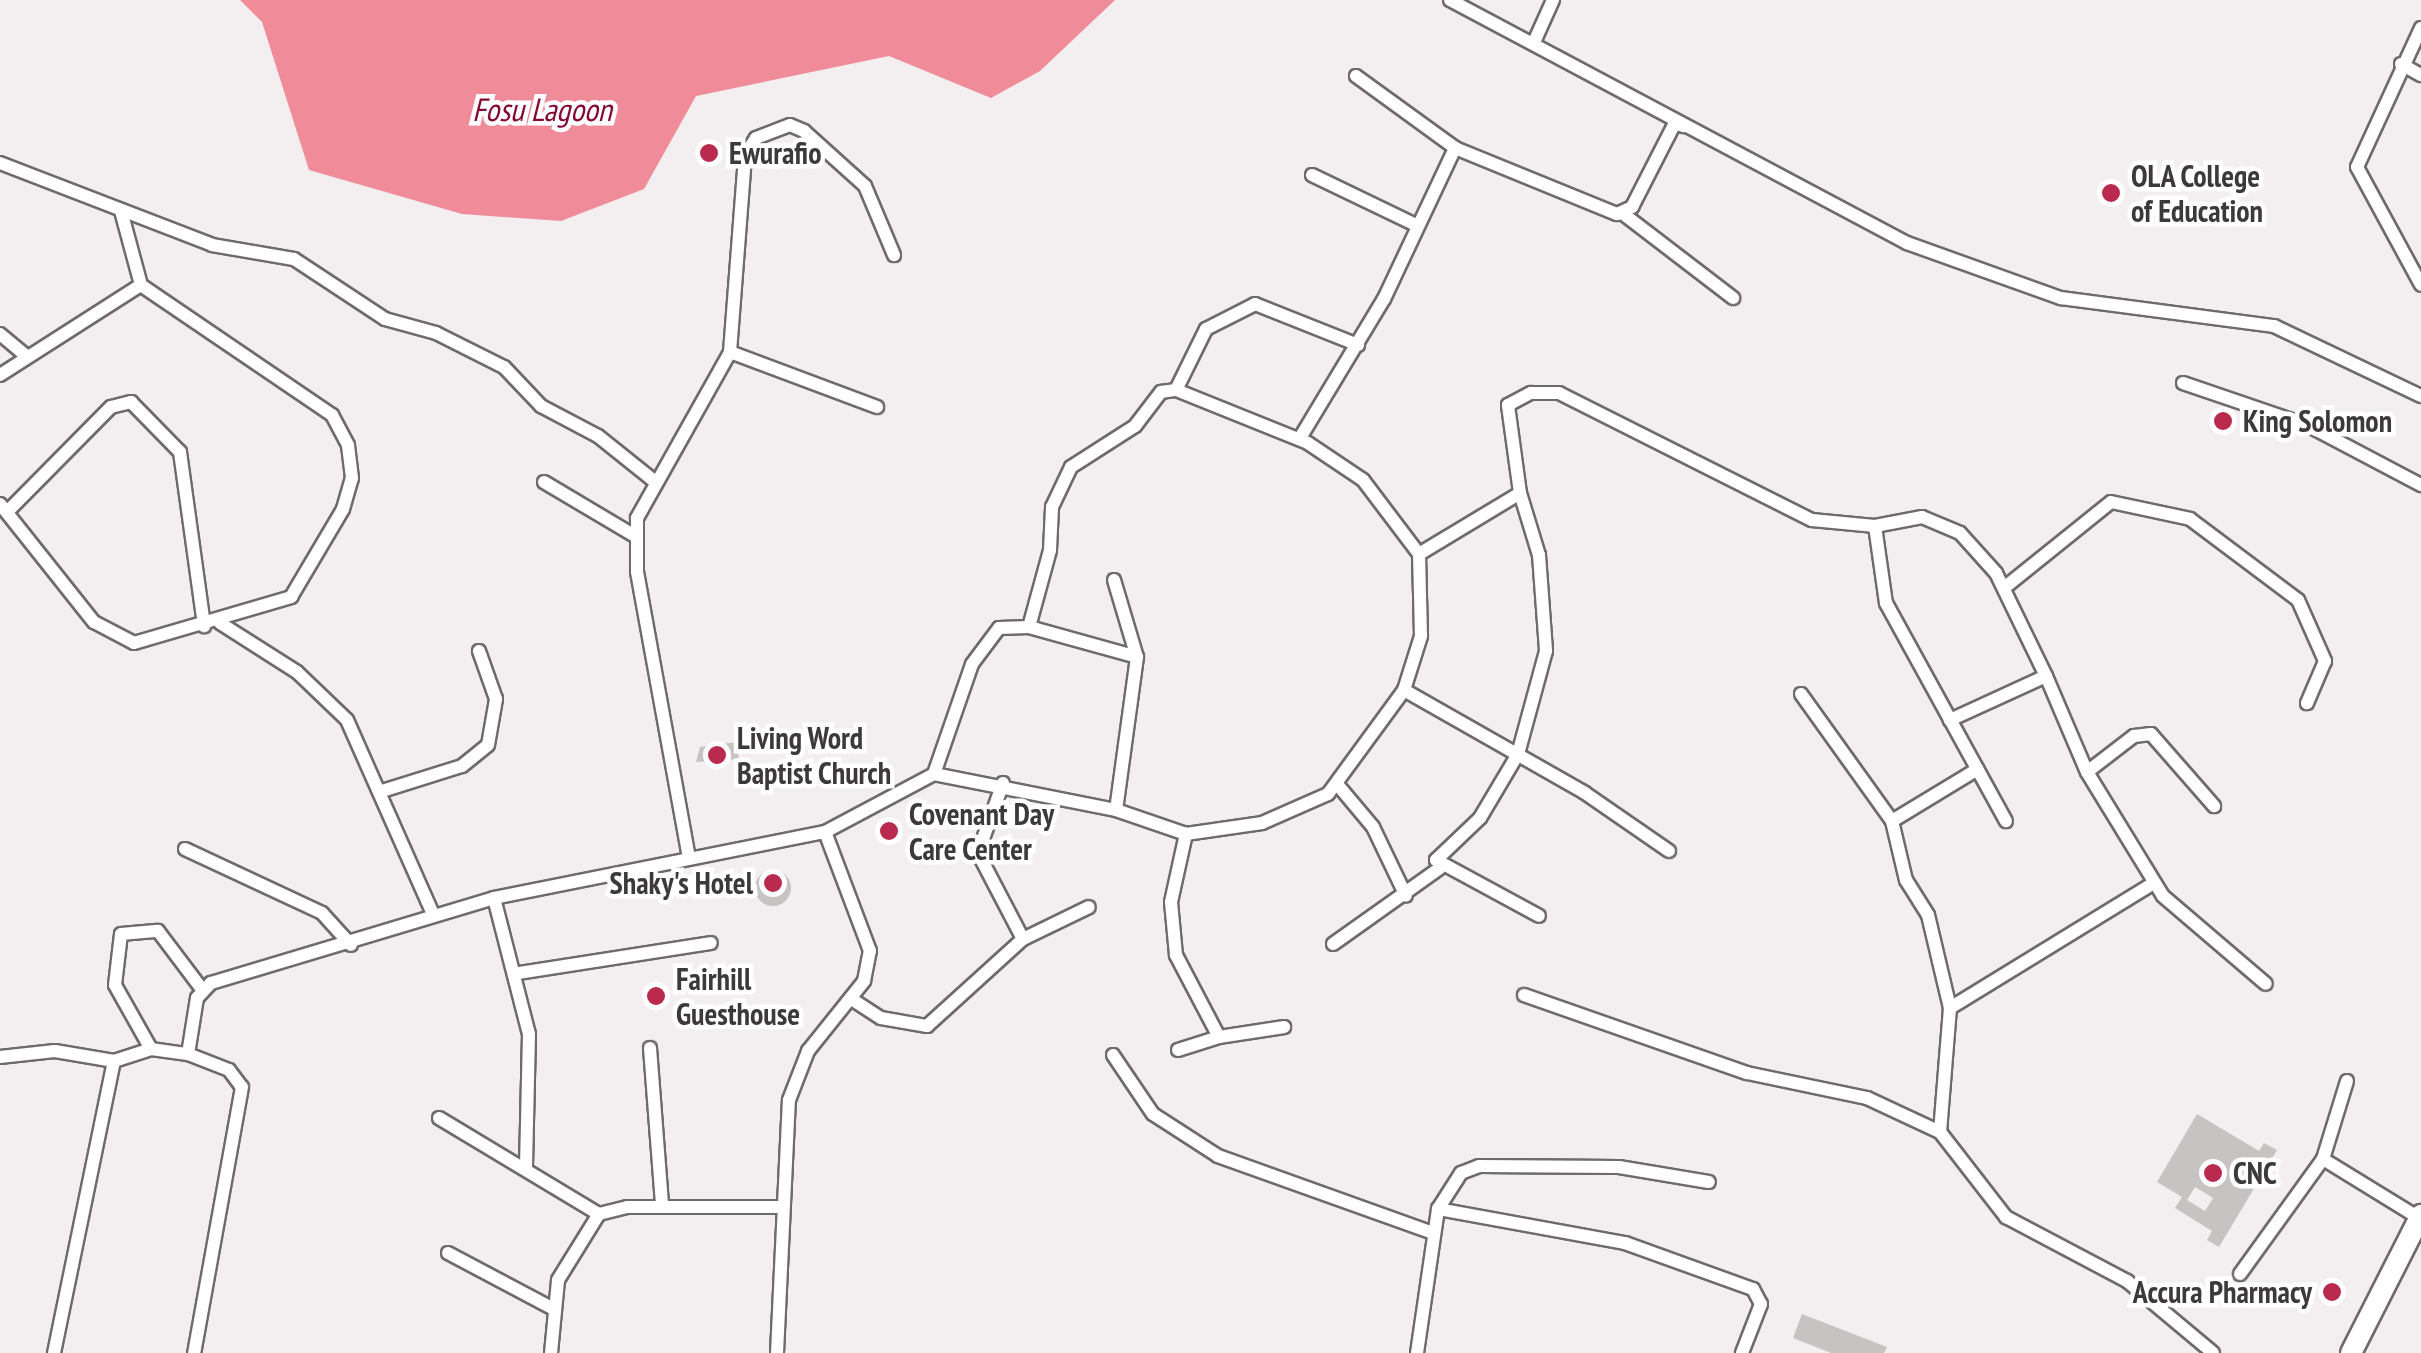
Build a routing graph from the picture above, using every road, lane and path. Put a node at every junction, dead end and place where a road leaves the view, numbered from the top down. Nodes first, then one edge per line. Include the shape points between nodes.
1 (1450, 0) edge
2 (1553, 0) edge
3 (2421, 28) edge
4 (1535, 40) junction
5 (2401, 64) junction
6 (2421, 74) edge
7 (1356, 76) dead end
8 (1684, 126) junction
9 (1455, 148) junction
10 (0, 163) edge
11 (1312, 175) dead end
12 (121, 211) junction
13 (1622, 213) junction
14 (1416, 225) junction
15 (894, 254) dead end
16 (2421, 285) edge
17 (141, 286) junction
18 (1733, 298) dead end
19 (0, 334) edge
20 (1358, 345) junction
21 (730, 352) junction
22 (25, 355) junction
23 (0, 375) edge
24 (2183, 383) dead end
25 (1176, 390) junction
26 (2421, 396) edge
27 (877, 407) dead end
28 (1300, 438) junction
29 (653, 480) junction
30 (2420, 481) edge
31 (544, 482) dead end
32 (1520, 492) junction
33 (4, 508) edge
34 (1874, 526) junction
35 (635, 536) junction
36 (1420, 554) junction
37 (1114, 580) dead end
38 (2004, 588) junction
39 (220, 624) junction
40 (204, 626) junction
41 (1029, 627) junction
42 (478, 651) dead end
43 (1137, 657) junction
44 (2046, 676) junction
45 (1404, 690) junction
46 (1801, 694) dead end
47 (2308, 703) dead end
48 (1950, 720) junction
49 (1518, 754) junction
50 (1978, 768) junction
51 (2087, 772) junction
52 (934, 774) junction
53 (1003, 783) junction
54 (1337, 784) junction
55 (382, 790) junction
56 (2214, 806) dead end
57 (1116, 810) junction
58 (1892, 821) junction
59 (2006, 821) dead end
60 (826, 832) junction
61 (1186, 834) junction
62 (185, 849) dead end
63 (1669, 851) dead end
64 (690, 858) junction
65 (1440, 868) junction
66 (2154, 883) junction
67 (1406, 896) junction
68 (494, 898) junction
69 (1088, 907) dead end
70 (434, 916) junction
71 (1539, 916) dead end
72 (1024, 939) junction
73 (712, 943) dead end
74 (351, 944) junction
75 (1333, 944) dead end
76 (519, 972) junction
77 (2266, 984) dead end
78 (201, 988) junction
79 (1524, 994) dead end
80 (853, 1000) junction
81 (1950, 1008) junction
82 (1284, 1027) dead end
83 (1219, 1038) junction
84 (151, 1048) junction
85 (650, 1048) dead end
86 (1178, 1050) dead end
87 (188, 1054) junction
88 (1113, 1055) dead end
89 (0, 1057) edge
90 (114, 1061) junction
91 (2346, 1080) dead end
92 (439, 1118) dead end
93 (1940, 1132) junction
94 (2323, 1158) junction
95 (526, 1168) junction
96 (1709, 1182) dead end
97 (662, 1205) junction
98 (781, 1207) junction
99 (1438, 1209) junction
100 (599, 1214) junction
101 (2420, 1217) edge
102 (1433, 1233) junction
103 (448, 1253) dead end
104 (2240, 1274) dead end
105 (552, 1308) junction
106 (54, 1353) edge
107 (194, 1353) edge
108 (551, 1353) edge
109 (777, 1353) edge
110 (1417, 1353) edge
111 (1742, 1353) edge
112 (2213, 1353) edge
113 (2351, 1353) edge

1 - 4 street
2 - 4 street
3 - 5 street
4 - 8 street
5 - 6 street
5 - 16 street via 2357,167
7 - 9 street
8 - 13 street via 1676,123
8 - 26 street via 1870,226 1973,267 2061,298 2274,326
9 - 13 street via 1594,211
9 - 14 street
10 - 12 street
11 - 14 street
12 - 17 street
12 - 29 street via 212,245 294,259 386,319 436,333 504,367 541,406 598,436
13 - 18 street
14 - 20 street
15 - 21 street via 865,186 804,131 765,132 746,155
17 - 22 street
17 - 39 street via 314,398 348,445 352,478 308,578 292,597
19 - 22 street
20 - 25 street via 1256,304 1206,329
20 - 28 street
21 - 27 street
21 - 29 street
22 - 23 street
24 - 30 street via 2294,420
25 - 28 street
25 - 41 street via 1161,392 1135,426 1071,468 1052,508
28 - 36 street via 1363,480
29 - 35 street
31 - 35 street
32 - 34 street via 1508,405 1531,393 1559,393 1812,520
32 - 36 street
32 - 49 street via 1539,554 1546,651
33 - 40 street via 107,635 134,643
33 - 40 street via 111,407 131,402 180,452
34 - 38 street via 1899,518 1939,521 1988,560
34 - 48 street via 1886,603
35 - 64 street
36 - 45 street via 1421,636
37 - 43 street
38 - 44 street
38 - 47 street via 2110,502 2190,519 2298,600 2326,666
39 - 40 street
39 - 55 street via 316,687 347,720
41 - 43 street
41 - 52 street via 998,628 988,637
42 - 55 street via 496,698 488,745 462,766
43 - 57 street
44 - 48 street
44 - 51 street
45 - 49 street
45 - 54 street
46 - 58 street
48 - 50 street
49 - 63 street
49 - 65 street via 1480,818 1441,847
50 - 58 street
50 - 59 street
51 - 56 street via 2134,736 2150,734
51 - 66 street
52 - 53 street
52 - 60 street
53 - 57 street
53 - 72 street via 978,853
54 - 61 street via 1262,823
54 - 67 street via 1372,828
55 - 70 street
57 - 61 street
58 - 81 street via 1906,880 1928,914
60 - 64 street
60 - 80 street via 870,951
61 - 83 street via 1172,902 1176,955
62 - 74 street via 322,913
64 - 68 street
65 - 67 street
65 - 71 street
66 - 77 street
66 - 81 street
67 - 75 street
68 - 70 street
68 - 76 street
69 - 72 street
70 - 74 street
72 - 80 street via 927,1026 881,1018
73 - 76 street
74 - 78 street
76 - 95 street via 529,1034
78 - 84 street via 158,930 120,934 115,985
78 - 87 street
79 - 93 street via 1747,1073 1867,1098
80 - 98 street via 798,1070
81 - 93 street
82 - 83 street
83 - 86 street
84 - 87 street
84 - 90 street
85 - 97 street
87 - 107 street via 229,1070 242,1087
88 - 102 street via 1152,1114 1218,1156
89 - 90 street via 55,1051
90 - 106 street
91 - 94 street
92 - 95 street
93 - 112 street via 2006,1217 2127,1281
94 - 101 street
94 - 104 street
95 - 100 street
96 - 99 street via 1619,1167 1479,1166 1461,1173
97 - 98 street
97 - 100 street
98 - 109 street
99 - 102 street
99 - 111 street via 1625,1243 1753,1288 1760,1304
100 - 105 street via 571,1251
101 - 113 highway
102 - 110 street
103 - 105 street
105 - 108 street

